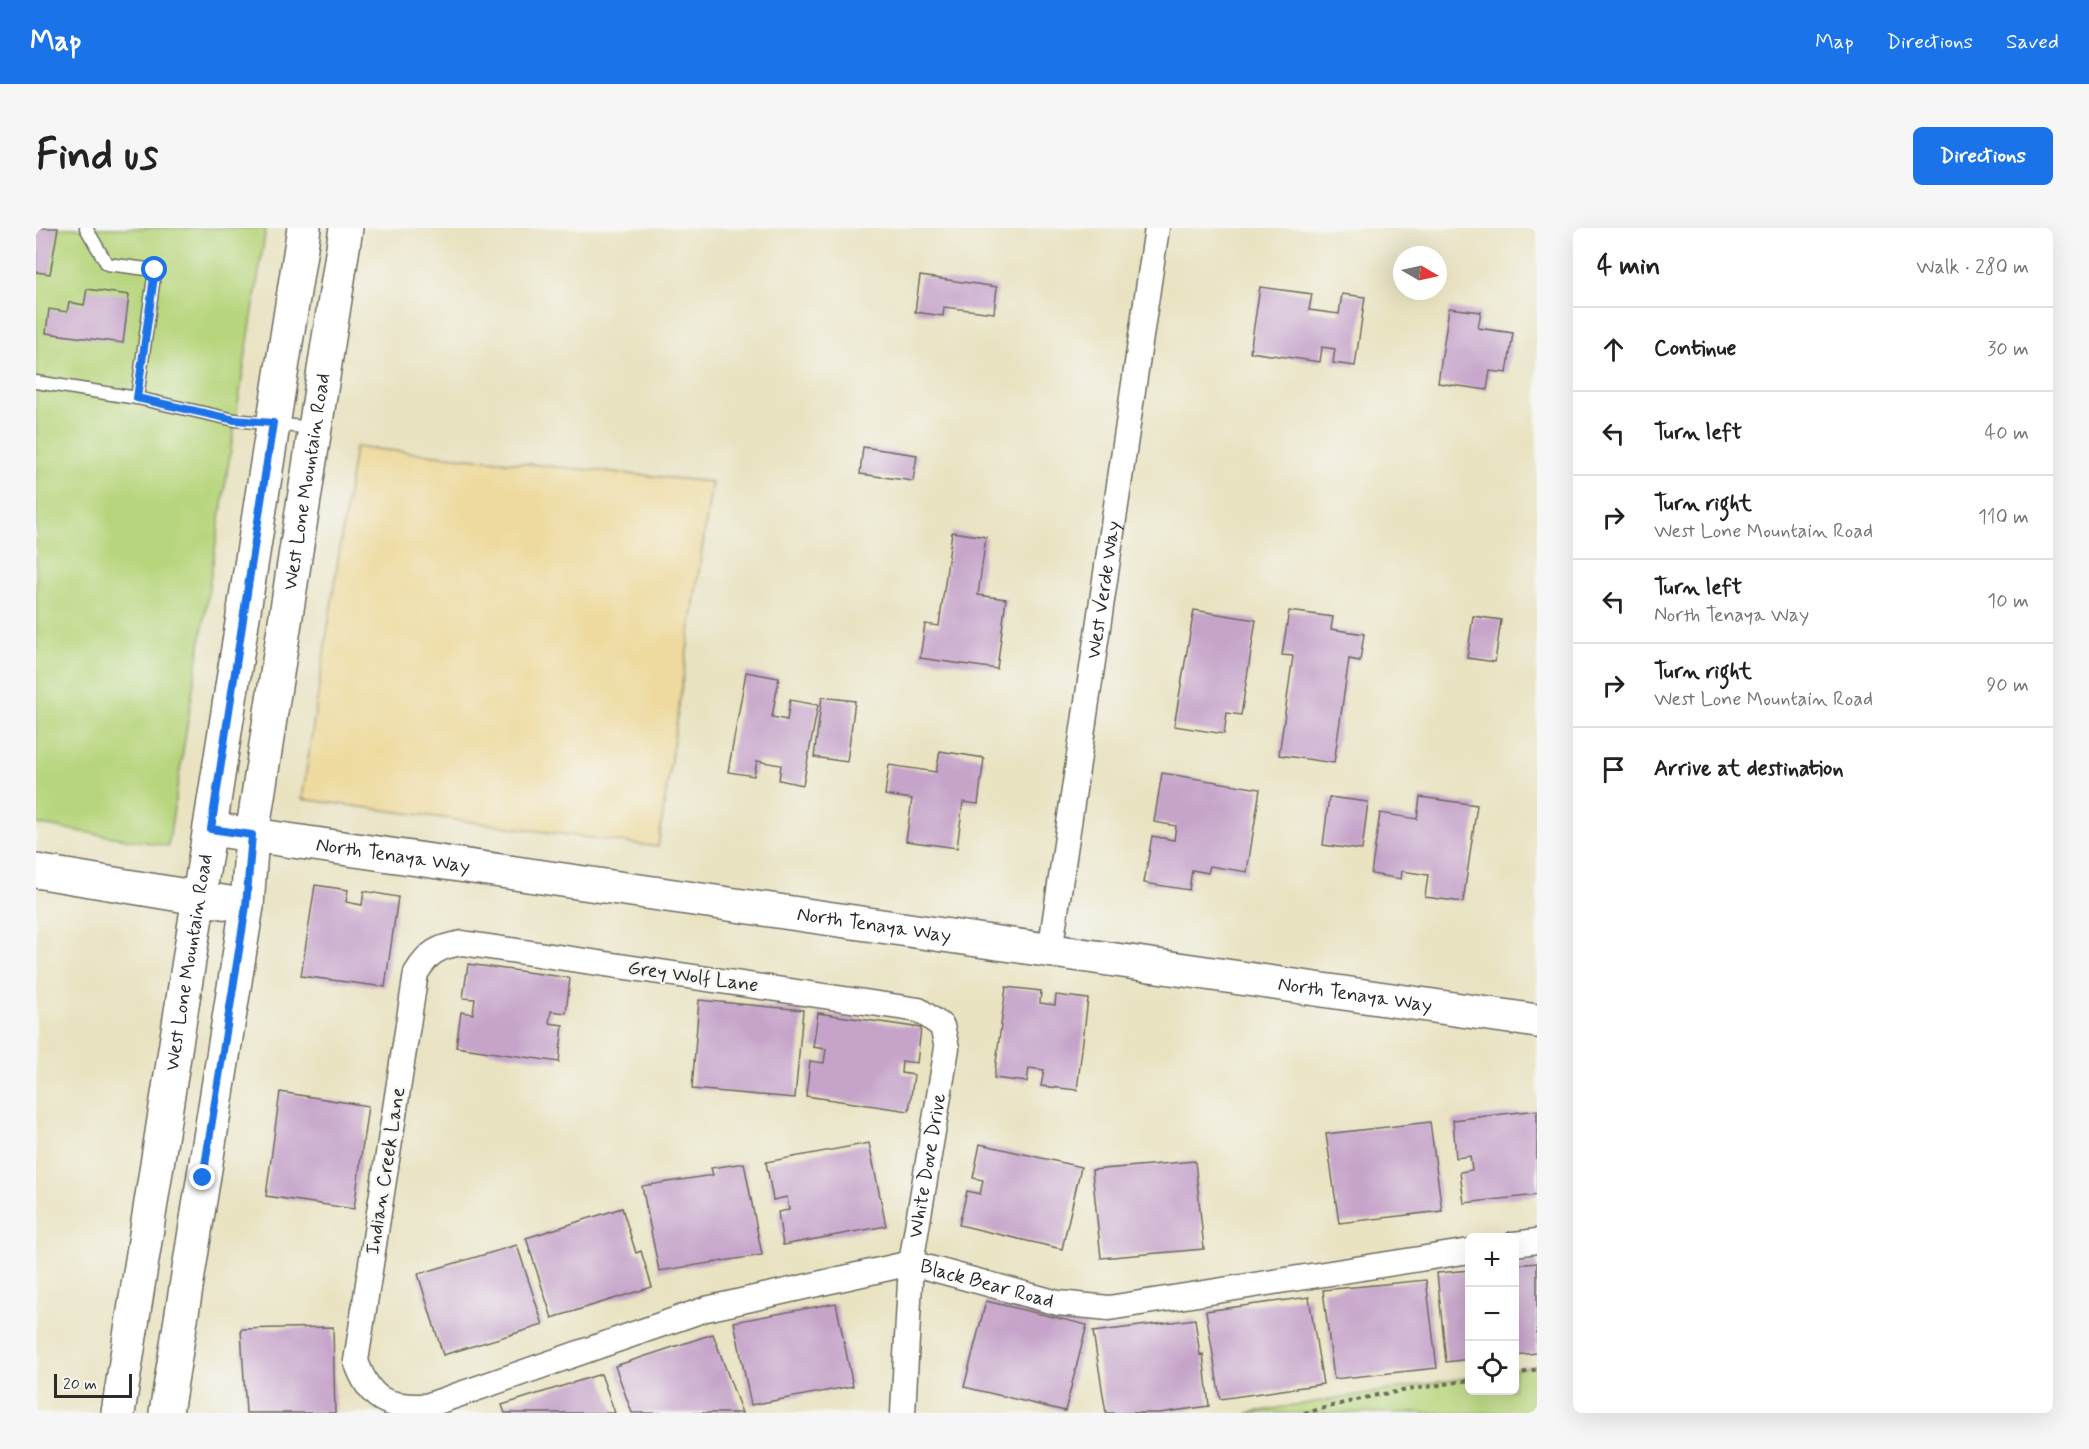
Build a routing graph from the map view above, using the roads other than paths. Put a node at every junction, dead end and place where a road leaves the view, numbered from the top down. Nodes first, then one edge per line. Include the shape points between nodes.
1 (86, 228) edge
2 (304, 228) edge
3 (346, 228) edge
4 (1157, 228) edge
5 (36, 382) edge
6 (137, 398) junction
7 (273, 423) junction
8 (315, 428) junction
9 (211, 829) junction
10 (252, 835) junction
11 (36, 871) edge
12 (198, 898) junction
13 (246, 906) junction
14 (440, 946) joint
15 (1050, 951) junction
16 (1537, 1021) edge
17 (942, 1026) joint
18 (1537, 1241) edge
19 (1519, 1243) edge
20 (1465, 1252) edge
21 (911, 1263) junction
22 (380, 1399) joint
23 (118, 1413) edge
24 (166, 1413) edge
25 (903, 1413) edge

1 - 6 lane via 107,264 155,270
2 - 7 main road, West Lone Mountain Road
3 - 8 main road, West Lone Mountain Road
4 - 15 street, West Verde Way
5 - 6 lane
6 - 7 lane via 235,420
7 - 8 lane
7 - 9 main road, West Lone Mountain Road
8 - 10 main road, West Lone Mountain Road
9 - 10 main road, North Tenaya Way
9 - 12 main road, West Lone Mountain Road
10 - 13 main road, West Lone Mountain Road
10 - 15 main road, North Tenaya Way
11 - 12 main road
12 - 13 main road
12 - 23 main road, West Lone Mountain Road
13 - 24 main road, West Lone Mountain Road
14 - 17 street, Grey Wolf Lane via 462,943 919,1010
14 - 22 street, Indian Creek Lane via 427,956 416,973 356,1360 363,1380
15 - 16 main road, North Tenaya Way
17 - 21 street, White Dove Drive via 947,1048
18 - 19 street
20 - 21 street, Black Bear Road via 1109,1308 1058,1303
21 - 22 street, Black Bear Road via 706,1309 426,1406 397,1407
21 - 25 street, White Dove Drive

